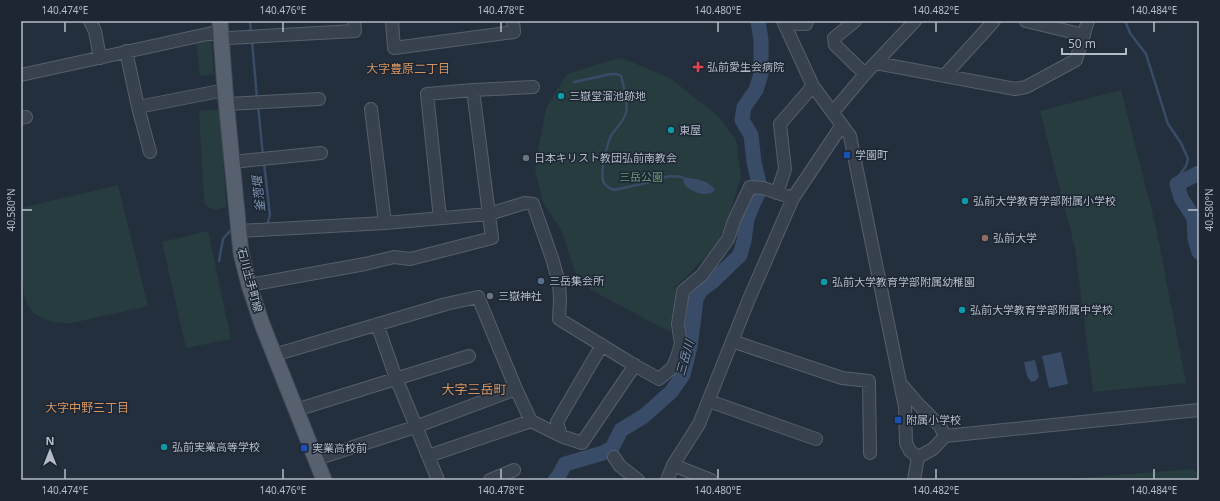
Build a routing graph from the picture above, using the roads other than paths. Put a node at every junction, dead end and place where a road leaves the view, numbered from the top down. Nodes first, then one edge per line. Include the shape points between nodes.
1 (90, 21) edge
2 (220, 21) edge
3 (354, 21) edge
4 (392, 21) edge
5 (514, 21) edge
6 (807, 21) edge
7 (855, 21) edge
8 (915, 21) edge
9 (994, 21) edge
10 (1026, 21) edge
11 (1088, 21) edge
12 (783, 22) edge
13 (1084, 35) junction
14 (222, 36) junction
15 (126, 51) junction
16 (100, 58) junction
17 (876, 63) junction
18 (865, 74) junction
19 (21, 75) edge
20 (945, 75) junction
21 (813, 86) junction
22 (533, 87) dead end
23 (473, 90) junction
24 (226, 97) junction
25 (319, 99) dead end
26 (138, 107) junction
27 (371, 109) dead end
28 (833, 112) junction
29 (842, 125) junction
30 (150, 152) dead end
31 (321, 153) dead end
32 (232, 162) junction
33 (777, 193) junction
34 (793, 198) junction
35 (489, 214) junction
36 (440, 218) junction
37 (385, 223) junction
38 (239, 232) junction
39 (249, 285) junction
40 (377, 324) junction
41 (732, 341) junction
42 (602, 345) junction
43 (274, 355) junction
44 (469, 356) dead end
45 (635, 365) junction
46 (396, 378) junction
47 (900, 382) junction
48 (516, 388) junction
49 (709, 401) junction
50 (296, 410) junction
51 (1199, 410) edge
52 (531, 421) junction
53 (416, 426) junction
54 (561, 436) junction
55 (945, 436) junction
56 (816, 438) dead end
57 (870, 453) dead end
58 (428, 456) junction
59 (614, 457) dead end
60 (918, 457) junction
61 (316, 459) junction
62 (673, 465) junction
63 (514, 470) dead end
64 (631, 478) edge
65 (324, 480) edge
66 (438, 480) edge
67 (490, 480) edge
68 (667, 480) edge
69 (711, 480) edge
70 (914, 480) edge

1 - 16 street via 95,31
2 - 14 main road, 石川土手町線
3 - 14 street via 355,31 229,38
4 - 5 street via 394,48 514,32
6 - 12 street via 806,24
7 - 18 street via 834,38 835,45
8 - 17 street
9 - 20 street
10 - 13 street
11 - 13 street
12 - 21 street
13 - 20 street via 1076,60 1026,87 1015,89
14 - 15 street via 212,33
14 - 24 main road, 石川土手町線
15 - 16 street
15 - 26 street
16 - 19 street
17 - 18 street
17 - 20 street
18 - 28 street
21 - 28 street
21 - 33 street via 780,124 785,169
22 - 23 street
23 - 35 street
23 - 36 street via 427,94
24 - 25 street
24 - 26 street
24 - 32 main road, 石川土手町線
26 - 30 street
27 - 37 street
28 - 29 street
29 - 34 street
29 - 47 street via 850,136
31 - 32 street
32 - 38 main road, 石川土手町線
33 - 34 street
33 - 45 street via 750,187 728,239 702,275 683,291 678,324 681,344 673,367 659,378
34 - 41 street
35 - 36 street
35 - 39 street via 492,238 410,259 394,257
35 - 42 street via 525,203 534,204 559,283 559,319
36 - 37 street
37 - 38 street
38 - 39 main road, 石川土手町線
39 - 43 main road, 石川土手町線
40 - 43 street
40 - 46 street
40 - 48 street via 478,297
41 - 49 street
41 - 57 street via 842,378 869,381
42 - 45 street
42 - 54 street via 557,422
43 - 50 main road, 石川土手町線
44 - 46 street
45 - 54 street via 582,442
46 - 50 street
46 - 53 street
47 - 55 street via 940,426
47 - 60 street via 905,407 906,443 910,451
48 - 52 street
48 - 53 street
49 - 56 street
49 - 62 street via 699,424
50 - 61 main road, 石川土手町線
51 - 55 street
52 - 54 street
52 - 58 street
53 - 58 street
53 - 61 street
55 - 60 street via 933,449
58 - 66 street
59 - 64 street
60 - 70 street
61 - 65 main road, 石川土手町線
62 - 68 street
62 - 69 street
63 - 67 street

